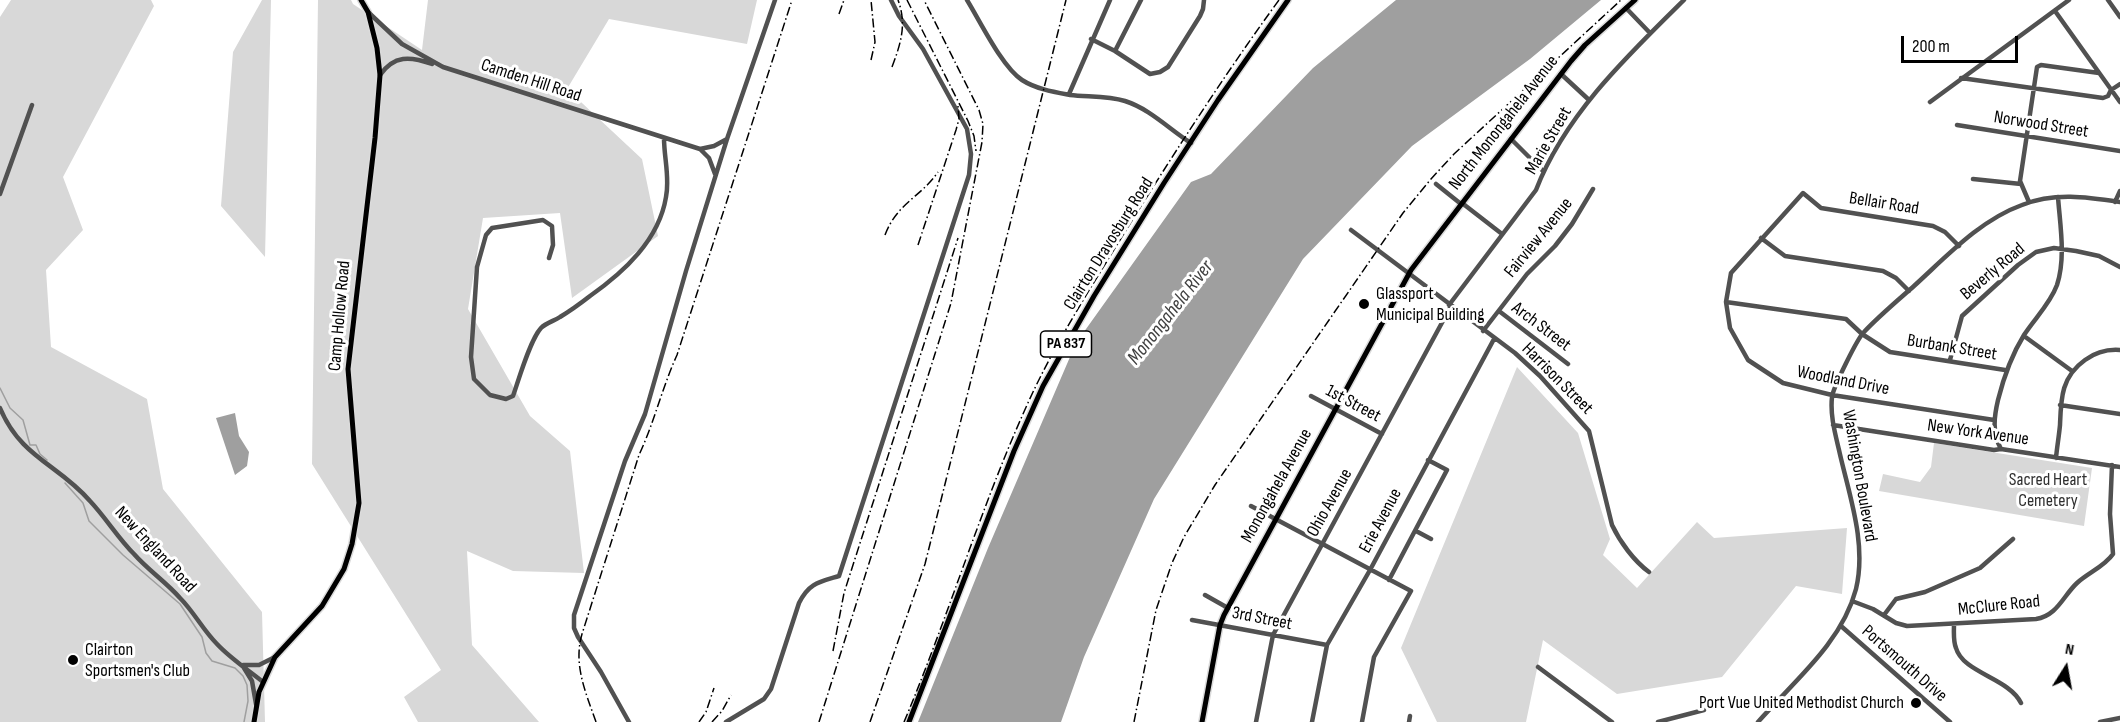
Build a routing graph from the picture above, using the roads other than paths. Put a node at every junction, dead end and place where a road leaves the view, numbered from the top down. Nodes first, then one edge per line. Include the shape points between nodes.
1 (361, 0) edge
2 (775, 0) edge
3 (891, 0) edge
4 (967, 0) edge
5 (1110, 0) edge
6 (1141, 0) edge
7 (1204, 0) edge
8 (1288, 0) edge
9 (1635, 0) edge
10 (1683, 0) edge
11 (2069, 0) edge
12 (2108, 0) edge
13 (1626, 8) junction
14 (2055, 11) junction
15 (368, 12) junction
16 (2120, 17) edge
17 (1650, 33) junction
18 (1091, 39) junction
19 (1115, 51) junction
20 (442, 67) junction
21 (2099, 73) junction
22 (1562, 74) junction
23 (380, 75) junction
24 (1961, 78) junction
25 (2120, 84) edge
26 (2034, 88) junction
27 (2111, 90) junction
28 (1069, 94) junction
29 (1588, 99) junction
30 (1930, 102) dead end
31 (2120, 102) edge
32 (32, 105) dead end
33 (1958, 125) dead end
34 (2027, 137) junction
35 (664, 138) junction
36 (728, 139) junction
37 (1511, 139) junction
38 (1191, 143) junction
39 (700, 149) junction
40 (2120, 151) edge
41 (1544, 171) junction
42 (716, 176) junction
43 (1973, 179) dead end
44 (1436, 184) dead end
45 (2021, 184) junction
46 (1593, 189) dead end
47 (2120, 191) edge
48 (1803, 193) joint
49 (0, 194) edge
50 (2058, 197) junction
51 (2029, 202) junction
52 (2117, 202) edge
53 (1461, 204) junction
54 (1351, 230) dead end
55 (1502, 234) junction
56 (1761, 238) junction
57 (1959, 246) junction
58 (2062, 249) junction
59 (549, 258) dead end
60 (2120, 267) edge
61 (1409, 275) junction
62 (1909, 291) junction
63 (1726, 302) junction
64 (1450, 305) junction
65 (1498, 311) junction
66 (1483, 331) junction
67 (1862, 334) junction
68 (2024, 336) junction
69 (1494, 339) junction
70 (2120, 350) edge
71 (1950, 360) junction
72 (1568, 364) dead end
73 (2005, 370) junction
74 (2072, 371) junction
75 (1832, 395) junction
76 (1311, 396) dead end
77 (2060, 405) junction
78 (0, 408) edge
79 (1336, 410) junction
80 (2120, 414) edge
81 (1994, 420) junction
82 (1833, 425) junction
83 (1382, 434) junction
84 (2001, 449) junction
85 (2056, 458) junction
86 (1428, 460) junction
87 (2112, 465) junction
88 (2120, 467) edge
89 (1251, 506) dead end
90 (1276, 519) junction
91 (1416, 531) junction
92 (1431, 539) dead end
93 (2013, 539) dead end
94 (1323, 544) junction
95 (2116, 555) edge
96 (1370, 570) junction
97 (1649, 573) dead end
98 (1389, 580) junction
99 (1205, 595) dead end
100 (1852, 601) junction
101 (1228, 608) junction
102 (1884, 615) junction
103 (1192, 620) dead end
104 (1954, 624) junction
105 (1220, 625) junction
106 (1841, 626) junction
107 (1273, 635) junction
108 (1327, 645) junction
109 (275, 657) junction
110 (243, 665) junction
111 (1538, 667) dead end
112 (263, 682) junction
113 (2021, 703) dead end
114 (256, 704) junction
115 (1704, 710) dead end
116 (1410, 716) dead end
117 (2120, 718) edge
118 (254, 722) edge
119 (629, 722) edge
120 (726, 722) edge
121 (909, 722) edge
122 (1202, 722) edge
123 (1256, 722) edge
124 (1312, 722) edge
125 (1362, 722) edge
126 (1409, 722) edge
127 (1612, 722) edge
128 (1658, 722) edge
129 (1758, 722) edge
130 (1950, 722) edge
131 (2100, 722) edge

1 - 15 main road, Camp Hollow Road
2 - 36 street
3 - 120 street via 967,129 969,175 839,576 805,590 771,689 764,699
4 - 28 street via 1014,73 1036,87
5 - 18 street
6 - 19 street
7 - 19 street via 1200,16 1168,67 1160,72 1150,74
8 - 38 main road, Clairton Dravosburg Road / PA 837
9 - 13 main road, North Monongahela Avenue
10 - 17 street, Marie Street
11 - 14 street
12 - 16 street
13 - 17 street
13 - 22 main road, North Monongahela Avenue via 1585,45
14 - 21 street
14 - 24 street
15 - 20 street, Camden Hill Road via 402,44
15 - 23 main road, Camp Hollow Road
17 - 29 street, Marie Street
18 - 19 street
18 - 28 street
20 - 23 street via 402,57
20 - 35 street, Camden Hill Road
21 - 26 street via 2041,65 2037,67
21 - 27 street
22 - 29 street
22 - 37 main road, North Monongahela Avenue
23 - 109 main road, Camp Hollow Road via 348,369 359,503 352,544 344,569 327,599
24 - 26 street
24 - 30 street
25 - 27 street
26 - 27 street via 2103,98
26 - 34 street
27 - 31 street
28 - 38 street via 1126,101
29 - 41 street, Marie Street
32 - 49 street
33 - 34 street, Norwood Street
34 - 40 street, Norwood Street
34 - 45 street
35 - 39 street, Camden Hill Road
35 - 59 street via 667,197 650,238 607,284 541,328 513,396 506,399 490,395 474,379 471,357 477,267 486,235 492,228 543,220 552,226
36 - 39 street
36 - 42 street
37 - 41 street
37 - 53 main road, North Monongahela Avenue
38 - 121 main road, Clairton Dravosburg Road / PA 837 via 1094,296 1043,386
39 - 42 street
41 - 55 street, Marie Street via 1536,190
42 - 119 street via 645,414 625,461 574,615 578,637
43 - 45 street
44 - 53 street
45 - 51 street
46 - 65 street, Fairview Avenue via 1555,246
47 - 52 street
48 - 56 street, Woodland Drive
48 - 57 street, Bellair Road via 1821,208 1933,226
50 - 51 street, Washington Boulevard
50 - 52 street, Washington Boulevard
50 - 58 street
51 - 57 street, Washington Boulevard via 1994,219
53 - 55 street
53 - 61 main road, North Monongahela Avenue
54 - 61 street, Harrison Street
55 - 64 street, Marie Street
56 - 62 street via 1785,256 1883,271
56 - 63 street, Woodland Drive via 1731,273
57 - 62 street, Washington Boulevard
58 - 60 street, Beverly Road via 2089,253
58 - 68 street via 2058,282
58 - 71 street, Beverly Road via 2046,249 2030,256 1967,311 1959,322
61 - 64 street, Harrison Street
61 - 79 main road, Monongahela Avenue
62 - 67 street, Washington Boulevard
63 - 67 street, Burbank Street via 1846,319
63 - 75 street, Woodland Drive via 1730,328 1748,360 1783,383
64 - 66 street, Harrison Street
64 - 83 street, Ohio Avenue
65 - 66 street, Fairview Avenue
65 - 72 street, Arch Street
66 - 69 street, Harrison Street
67 - 71 street, Burbank Street via 1890,352
67 - 75 street, Washington Boulevard
68 - 73 street
68 - 74 street
69 - 86 street, Erie Avenue
69 - 97 street, Harrison Street via 1540,376 1589,431 1612,525
70 - 74 street via 2095,353
71 - 73 street, Burbank Street
73 - 81 street
74 - 77 street via 2062,390
75 - 81 street, Woodland Drive
75 - 82 street, Washington Boulevard
76 - 79 street, 1st Street
77 - 80 street
77 - 85 street
78 - 110 street, New England Road via 23,445 90,501 132,553 183,601 218,645
79 - 83 street, 1st Street
79 - 90 main road, Monongahela Avenue
81 - 84 street
82 - 84 street, New York Avenue
82 - 100 street, Washington Boulevard via 1858,532 1858,574
83 - 94 street, Ohio Avenue
84 - 85 street, New York Avenue
85 - 87 street, New York Avenue
86 - 91 street via 1447,470
86 - 96 street, Erie Avenue
87 - 88 street, New York Avenue
87 - 95 street, McClure Road via 2110,514
89 - 90 street
90 - 94 street
90 - 101 main road, Monongahela Avenue
91 - 92 street
91 - 98 street
93 - 102 street via 1980,568 1925,592 1896,599
94 - 96 street
94 - 107 street, Ohio Avenue
95 - 104 street, McClure Road via 2077,583 2046,617
96 - 98 street
96 - 108 street, Erie Avenue
98 - 125 street via 1411,591 1374,657
99 - 101 street, 3rd Street
100 - 102 street, McClure Road
100 - 106 street, Washington Boulevard
101 - 105 main road, Monongahela Avenue
102 - 104 street, McClure Road via 1907,626
103 - 105 street, 3rd Street
104 - 113 street via 1954,644 1961,658 2013,691
105 - 107 street, 3rd Street
105 - 122 main road, Monongahela Avenue
106 - 129 street, Washington Boulevard
106 - 130 street, Portsmouth Drive
107 - 108 street, 3rd Street
107 - 123 street, Ohio Avenue
108 - 124 street, Erie Avenue
109 - 110 street via 259,665
109 - 112 main road, Camp Hollow Road
110 - 112 street, New England Road
110 - 114 street via 252,681
111 - 127 street
112 - 114 main road
114 - 118 main road
115 - 128 street
116 - 126 street
117 - 131 street

